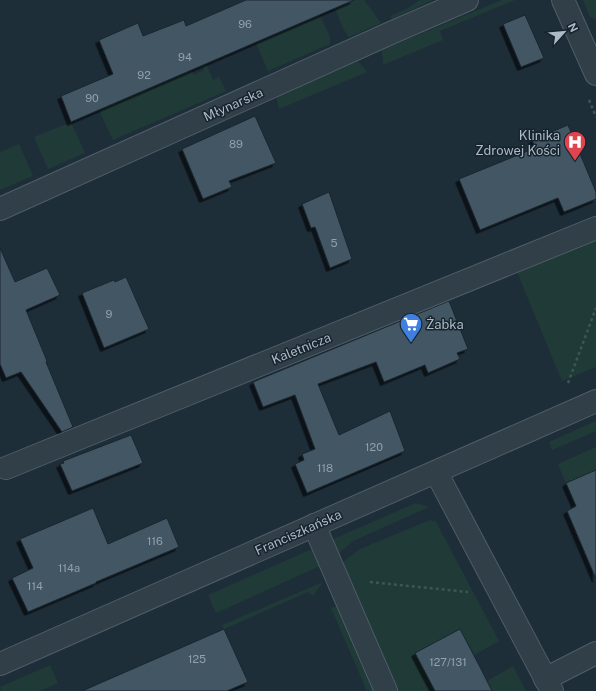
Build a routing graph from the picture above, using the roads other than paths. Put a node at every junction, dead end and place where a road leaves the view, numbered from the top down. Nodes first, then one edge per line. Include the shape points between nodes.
1 (467, 0) edge
2 (563, 0) edge
3 (589, 39) edge
4 (596, 74) edge
5 (0, 209) edge
6 (596, 228) edge
7 (596, 401) edge
8 (6, 468) dead end
9 (436, 472) junction
10 (314, 525) junction
11 (596, 653) edge
12 (0, 664) edge
13 (548, 685) edge
14 (386, 691) edge

1 - 5 street, Młynarska
2 - 3 street
3 - 4 street
6 - 8 street, Kaletnicza
7 - 9 street, Franciszkańska
9 - 10 street, Franciszkańska
9 - 13 street
10 - 12 street, Franciszkańska
10 - 14 street
11 - 13 street

